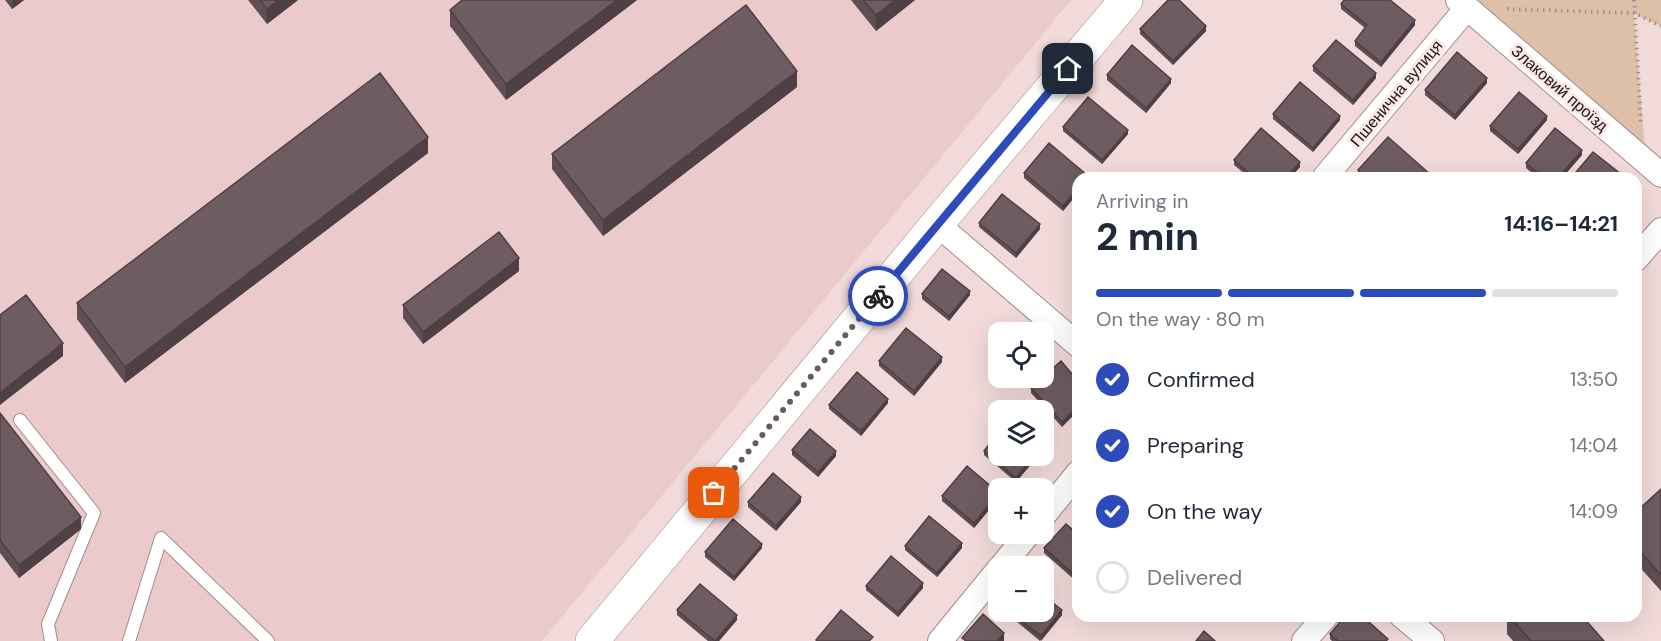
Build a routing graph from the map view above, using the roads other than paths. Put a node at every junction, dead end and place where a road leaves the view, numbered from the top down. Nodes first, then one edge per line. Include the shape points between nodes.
1 (1126, 0) edge
2 (1463, 4) edge
3 (1654, 169) edge
4 (1329, 172) edge
5 (937, 224) junction
6 (1661, 230) edge
7 (1642, 252) edge
8 (1072, 340) edge
9 (20, 420) dead end
10 (1072, 480) edge
11 (1054, 503) edge
12 (1020, 544) edge
13 (1010, 556) edge
14 (988, 583) edge
15 (1321, 622) edge
16 (1409, 622) edge
17 (51, 641) edge
18 (129, 641) edge
19 (268, 641) edge
20 (592, 641) edge
21 (940, 641) edge
22 (1304, 641) edge
23 (1432, 641) edge

1 - 5 street
2 - 3 street, Злаковий проїзд
2 - 4 street, Пшенична вулиця
5 - 8 street
5 - 20 street
6 - 7 street
9 - 17 lane via 94,513 48,624
10 - 11 street
12 - 13 street
14 - 21 street
15 - 22 street
16 - 23 street
18 - 19 lane via 161,538

